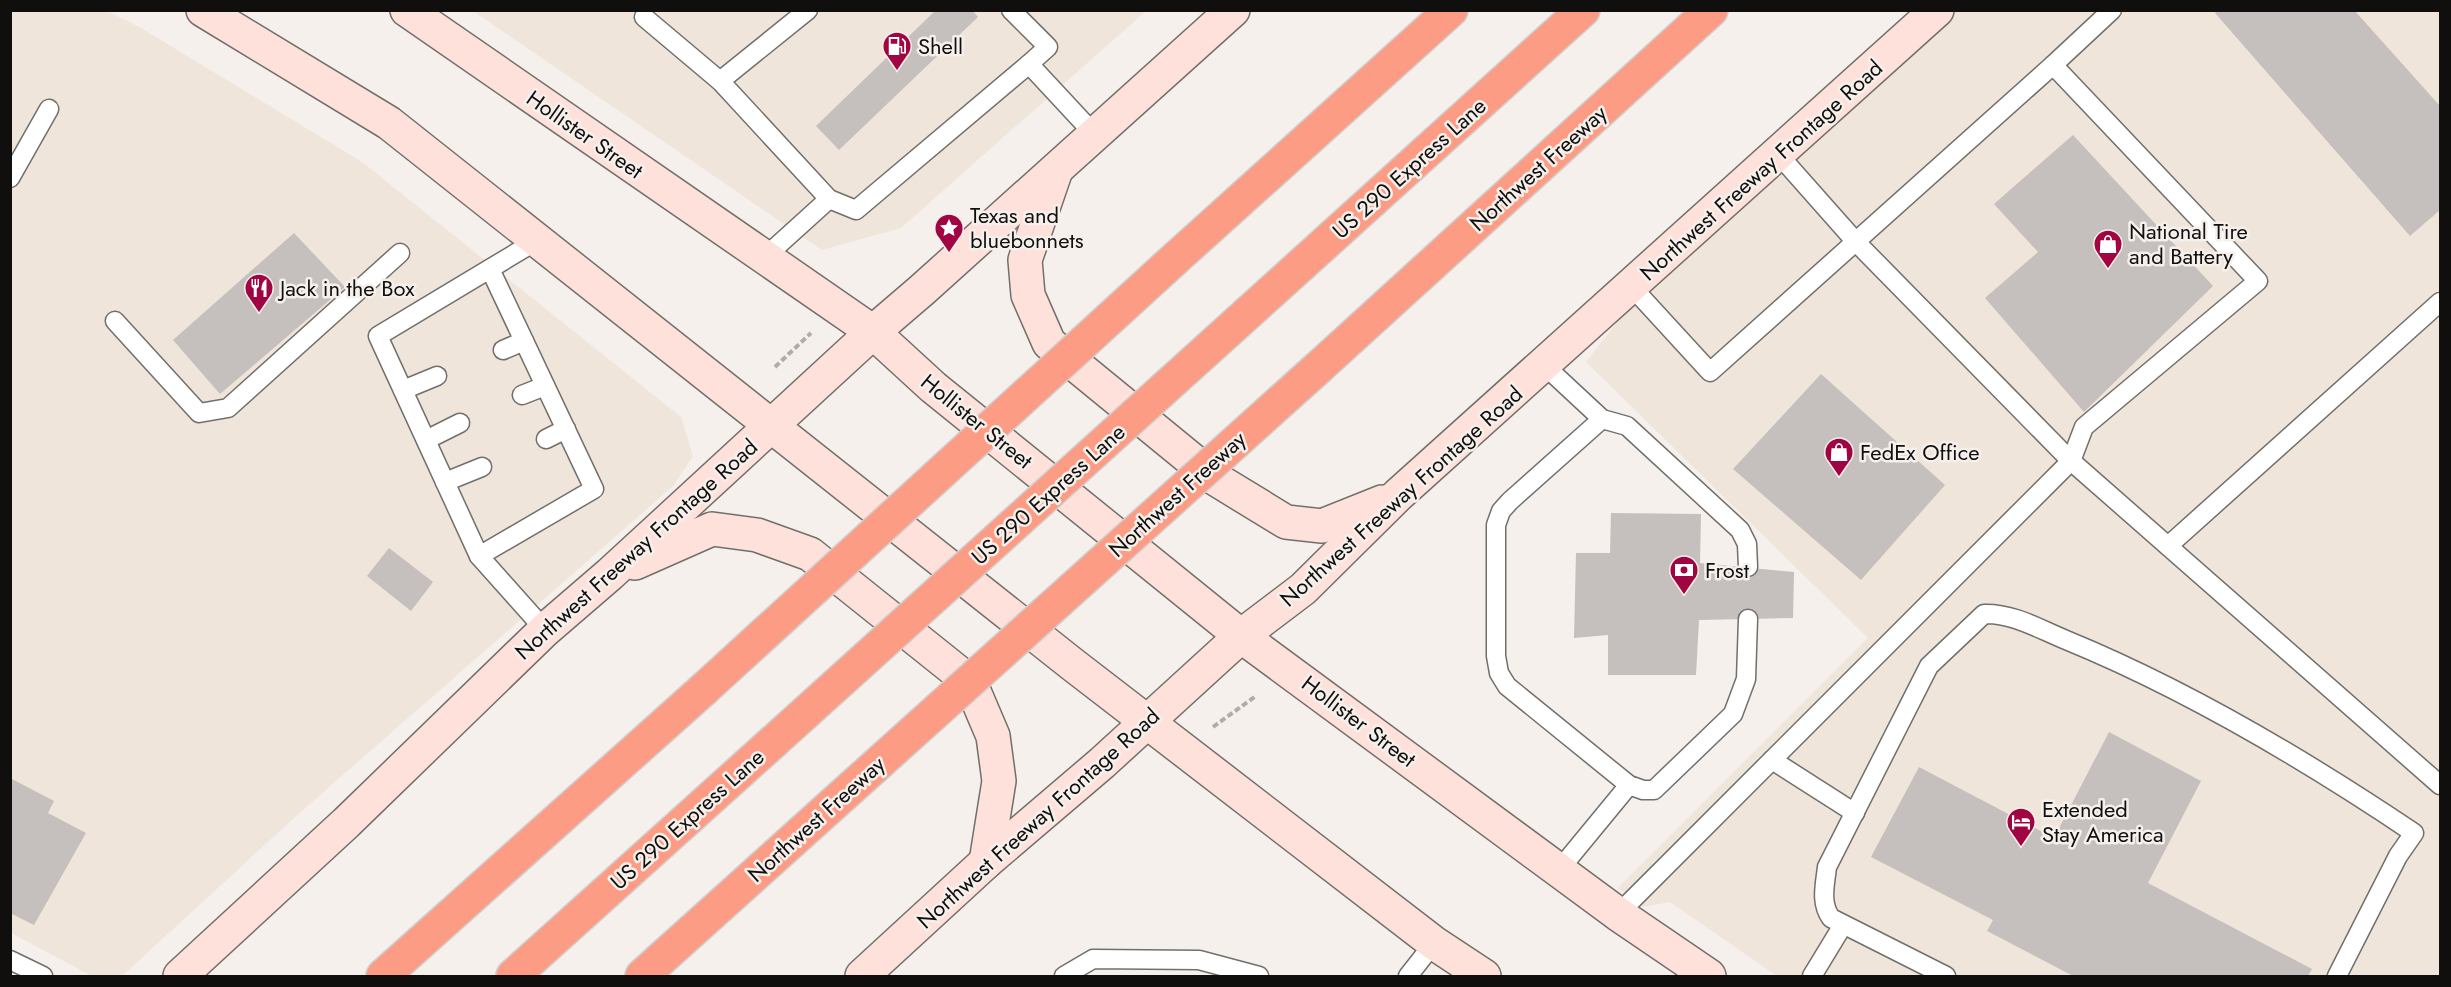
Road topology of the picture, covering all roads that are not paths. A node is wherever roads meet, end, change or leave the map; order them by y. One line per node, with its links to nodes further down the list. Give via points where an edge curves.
1 (203, 10): 21 (main road, via 389,123)
2 (406, 10): 24 (main road, Hollister Street, via 627,165)
3 (808, 10): 14 (lane)
4 (1011, 10): 12 (lane, via 1048,47)
5 (1233, 10): 16 (main road, Northwest Freeway Frontage Road)
6 (1451, 10): 67 (highway, bridge)
7 (1583, 10): 68 (highway, US 290 Express Lane, bridge)
8 (1711, 10): 69 (highway, Northwest Freeway, bridge)
9 (1937, 10): 17 (main road, Northwest Freeway Frontage Road)
10 (2112, 10): 13 (lane)
11 (644, 17): 14 (lane)
12 (1029, 64): 16 (lane); 20 (lane, via 856,210)
13 (2053, 64): 22 (lane); 43 (lane, via 2258,281 2084,427)
14 (720, 81): 20 (lane)
15 (49, 109): 19 (lane)
16 (1095, 135): 18 (main road, Northwest Freeway Frontage Road)
17 (1778, 154): 22 (lane); 26 (main road, Northwest Freeway Frontage Road)
18 (1056, 171): 29 (main road, Northwest Freeway Frontage Road); 46 (main road, via 1025,261 1028,295 1049,343 1214,478 1286,522 1322,526)
19 (10, 178)
20 (830, 199): 24 (lane)
21 (536, 241): 25 (lane); 39 (main road)
22 (1856, 242): 26 (lane, via 1710,372); 43 (lane)
23 (400, 253): 28 (lane, via 228,408 199,413)
24 (766, 256): 29 (main road, Hollister Street)
25 (490, 269): 30 (lane); 35 (lane, via 378,336)
26 (1632, 287): 32 (main road, Northwest Freeway Frontage Road)
27 (2440, 302): 47 (lane)
28 (115, 321)
29 (873, 332): 39 (main road, Northwest Freeway Frontage Road); 53 (main road, Hollister Street, via 933,387)
30 (524, 341): 31 (lane); 34 (lane)
31 (503, 350)
32 (1545, 366): 37 (lane); 46 (main road, Northwest Freeway Frontage Road)
33 (437, 376): 35 (lane)
34 (545, 386): 36 (lane); 40 (lane)
35 (403, 390): 42 (lane)
36 (522, 395)
37 (1602, 419): 49 (lane, via 1627,426 1740,530 1747,544); 56 (lane, via 1501,511 1496,525 1497,656 1499,673 1507,686)
38 (460, 423): 42 (lane)
39 (770, 427): 50 (main road, Northwest Freeway Frontage Road); 54 (main road)
40 (566, 429): 41 (lane); 48 (lane, via 594,489)
41 (546, 439)
42 (426, 440): 45 (lane)
43 (2071, 461): 47 (lane); 55 (lane)
44 (482, 466): 45 (lane)
45 (445, 482): 48 (lane)
46 (1398, 495): 53 (main road, Northwest Freeway Frontage Road, via 1303,589)
47 (2168, 546): 57 (lane)
48 (480, 556): 52 (lane)
49 (1748, 567)
50 (610, 574): 52 (main road, Northwest Freeway Frontage Road); 59 (main road, via 712,529 757,535 810,554 970,682 993,736 999,781)
51 (1748, 619): 56 (lane, via 1746,680 1733,714 1654,790)
52 (545, 630): 66 (main road, Northwest Freeway Frontage Road, via 346,823)
53 (1241, 636): 54 (main road, Northwest Freeway Frontage Road); 60 (main road, Hollister Street)
54 (1147, 721): 59 (main road, Northwest Freeway Frontage Road); 63 (main road)
55 (1773, 760): 58 (lane); 61 (lane)
56 (1629, 785): 60 (lane)
57 (2440, 785)
58 (1855, 813): 62 (lane, via 1827,867 1825,910); 78 (lane, via 1929,666 1984,614 2002,614 2097,653 2227,718 2333,779 2414,832)
59 (986, 862): 70 (main road, Northwest Freeway Frontage Road)
60 (1559, 870): 61 (main road, Hollister Street)
61 (1618, 914): 75 (main road, Hollister Street)
62 (1843, 924): 76 (lane); 77 (lane)
63 (1434, 943): 73 (lane); 74 (main road)
64 (10, 960): 65 (lane)
65 (43, 976)
66 (180, 976)
67 (383, 976)
68 (513, 976)
69 (642, 976)
70 (862, 976)
71 (1064, 976): 72 (lane, via 1093,959 1199,960)
72 (1259, 976)
73 (1408, 976)
74 (1484, 976)
75 (1709, 976)
76 (1812, 976)
77 (1946, 976)
78 (2337, 976)

